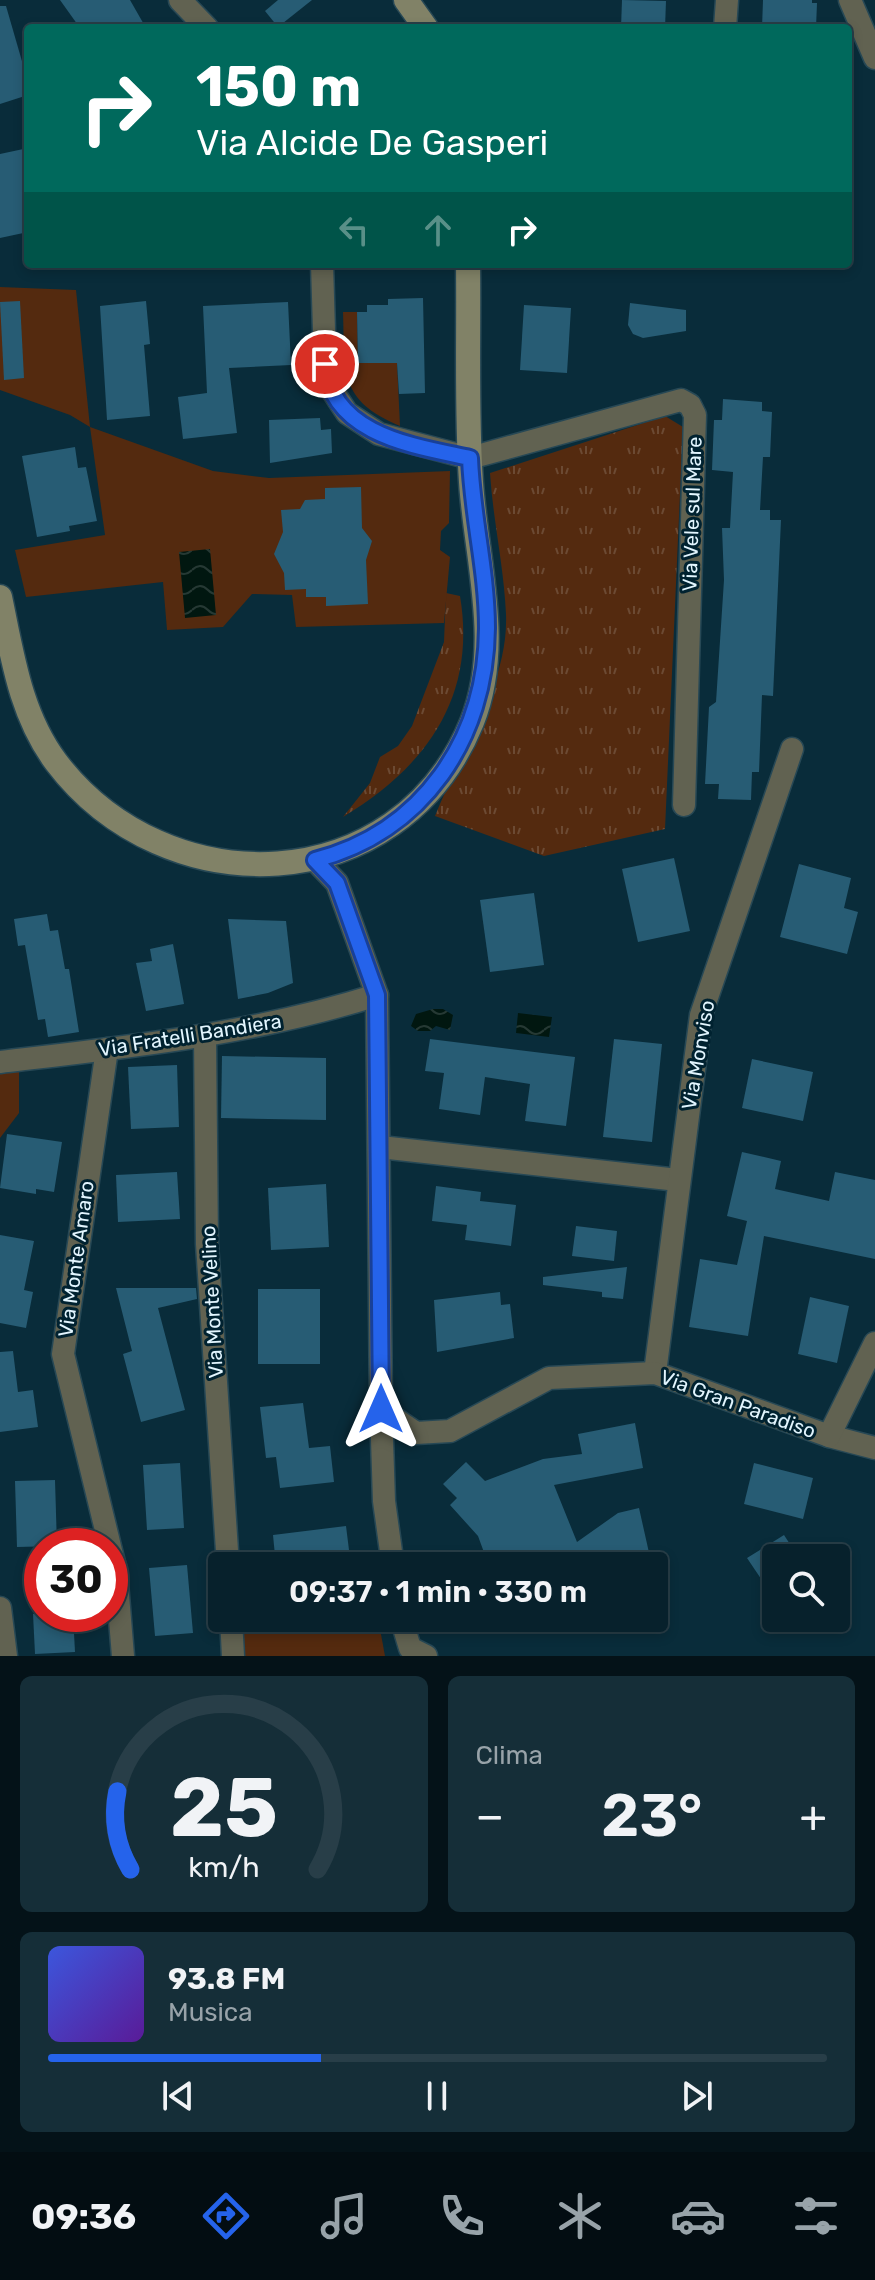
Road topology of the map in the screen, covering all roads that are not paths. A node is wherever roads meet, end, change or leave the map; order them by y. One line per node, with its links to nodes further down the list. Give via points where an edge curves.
1 (180, 0): 5 (street)
2 (406, 0): 6 (street)
3 (727, 0): 7 (street)
4 (850, 0): 8 (street)
5 (203, 24)
6 (423, 24)
7 (725, 24)
8 (875, 58)
9 (322, 268): 11 (street, via 325,372 335,398 347,413 379,434)
10 (468, 268): 11 (street)
11 (470, 458): 14 (street, Via Vele sul Mare, via 681,400 690,405 695,415); 15 (street, via 487,627 473,720 437,781 408,813 369,840)
12 (0, 597): 15 (street, via 25,706 55,760 94,803 144,834 199,855 257,865)
13 (792, 749): 21 (street, Via Monviso, via 701,1015)
14 (684, 805)
15 (315, 860): 16 (street, via 337,883)
16 (377, 995): 17 (street, Via Fratelli Bandiera); 20 (street)
17 (205, 1037): 18 (street, Via Fratelli Bandiera); 27 (street, Via Monte Velino, via 207,1244)
18 (107, 1049): 19 (street, Via Fratelli Bandiera); 33 (street, Via Monte Amaro, via 63,1354 116,1571)
19 (0, 1062)
20 (380, 1147): 21 (street); 24 (street)
21 (678, 1180): 23 (street, Via Monviso)
22 (875, 1343): 25 (street)
23 (655, 1373): 24 (street, Via Gran Paradiso, via 549,1378 450,1431 416,1433); 25 (street, Via Gran Paradiso)
24 (381, 1409): 28 (street)
25 (829, 1436): 26 (street, Via Gran Paradiso)
26 (875, 1448)
27 (227, 1552)
28 (391, 1552)
29 (0, 1608): 32 (street)
30 (232, 1632): 34 (street)
31 (405, 1632): 35 (street, via 410,1648)
32 (6, 1656)
33 (123, 1656)
34 (233, 1656)
35 (426, 1656)

